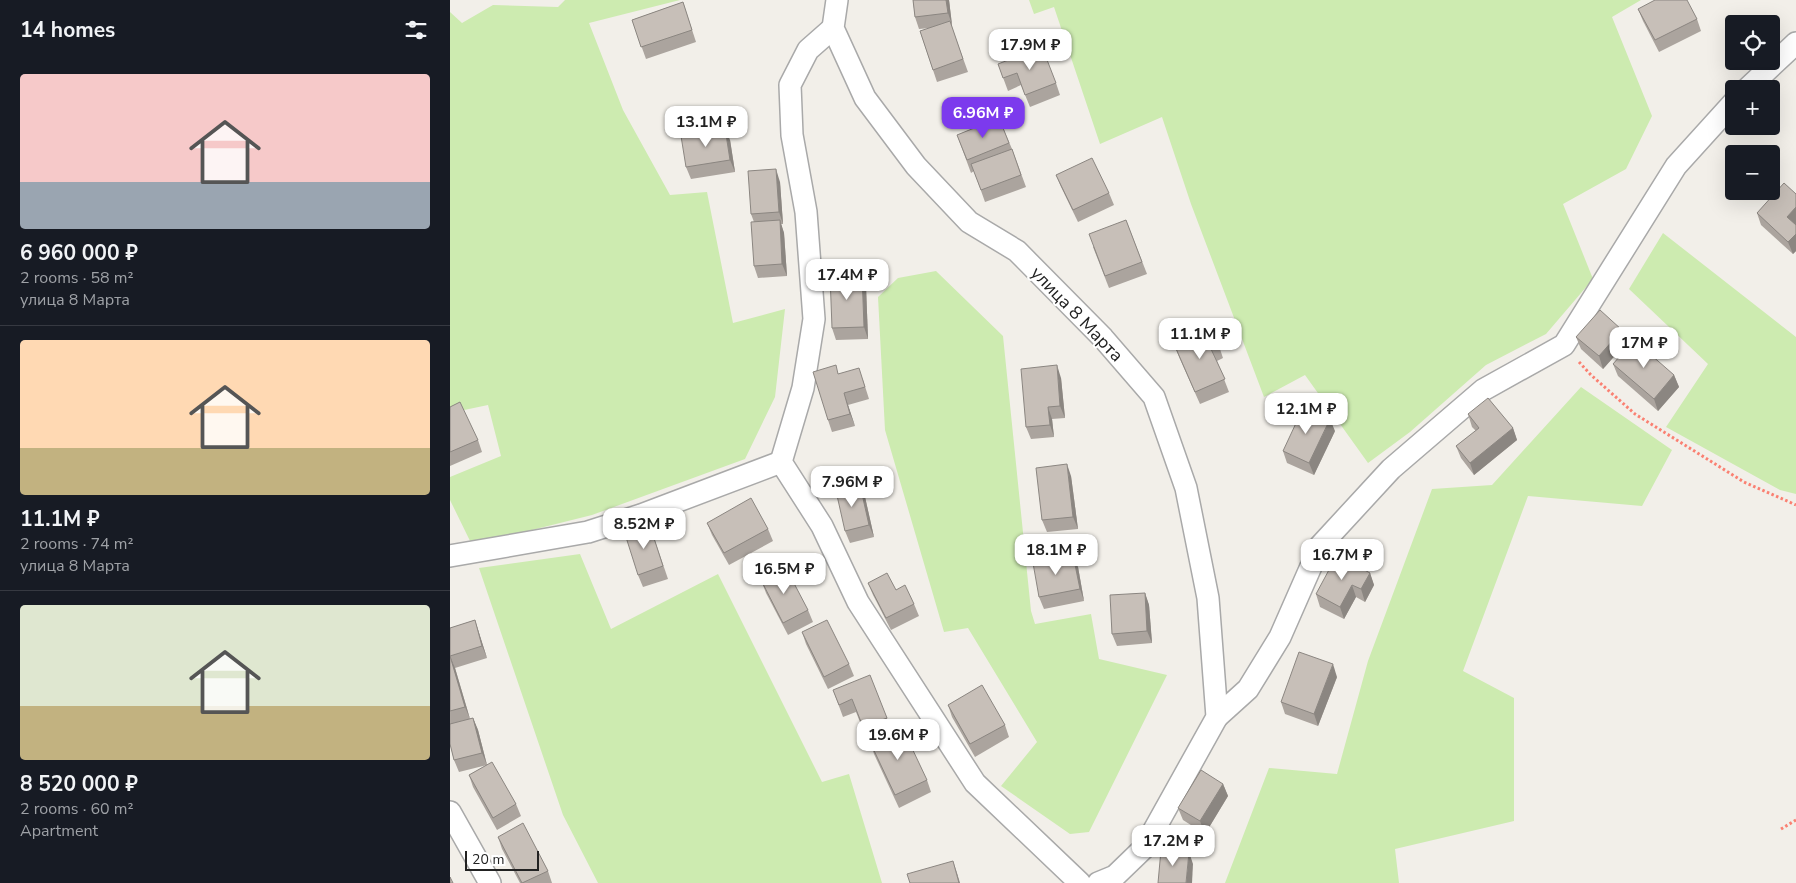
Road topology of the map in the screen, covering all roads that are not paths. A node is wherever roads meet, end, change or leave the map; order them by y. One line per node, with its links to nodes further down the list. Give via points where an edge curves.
1 (837, 0): 2 (street)
2 (833, 28): 6 (street, via 808,50 790,85 792,135 806,212 814,319 803,388); 8 (street, улица 8 Марта, via 865,98 916,166 969,222 1017,251 1103,338 1154,397 1186,488 1208,598)
3 (1796, 43): 4 (street)
4 (1757, 80)
5 (1725, 112): 8 (street, via 1676,166 1564,346 1483,390 1391,469 1320,546 1280,637 1248,689)
6 (781, 462): 7 (street, via 588,532); 11 (street, via 822,526 858,602 975,783)
7 (450, 556)
8 (1217, 717): 12 (street, via 1144,848 1115,876)
9 (450, 812): 10 (street)
10 (490, 883)
11 (1080, 883)
12 (1098, 883)

